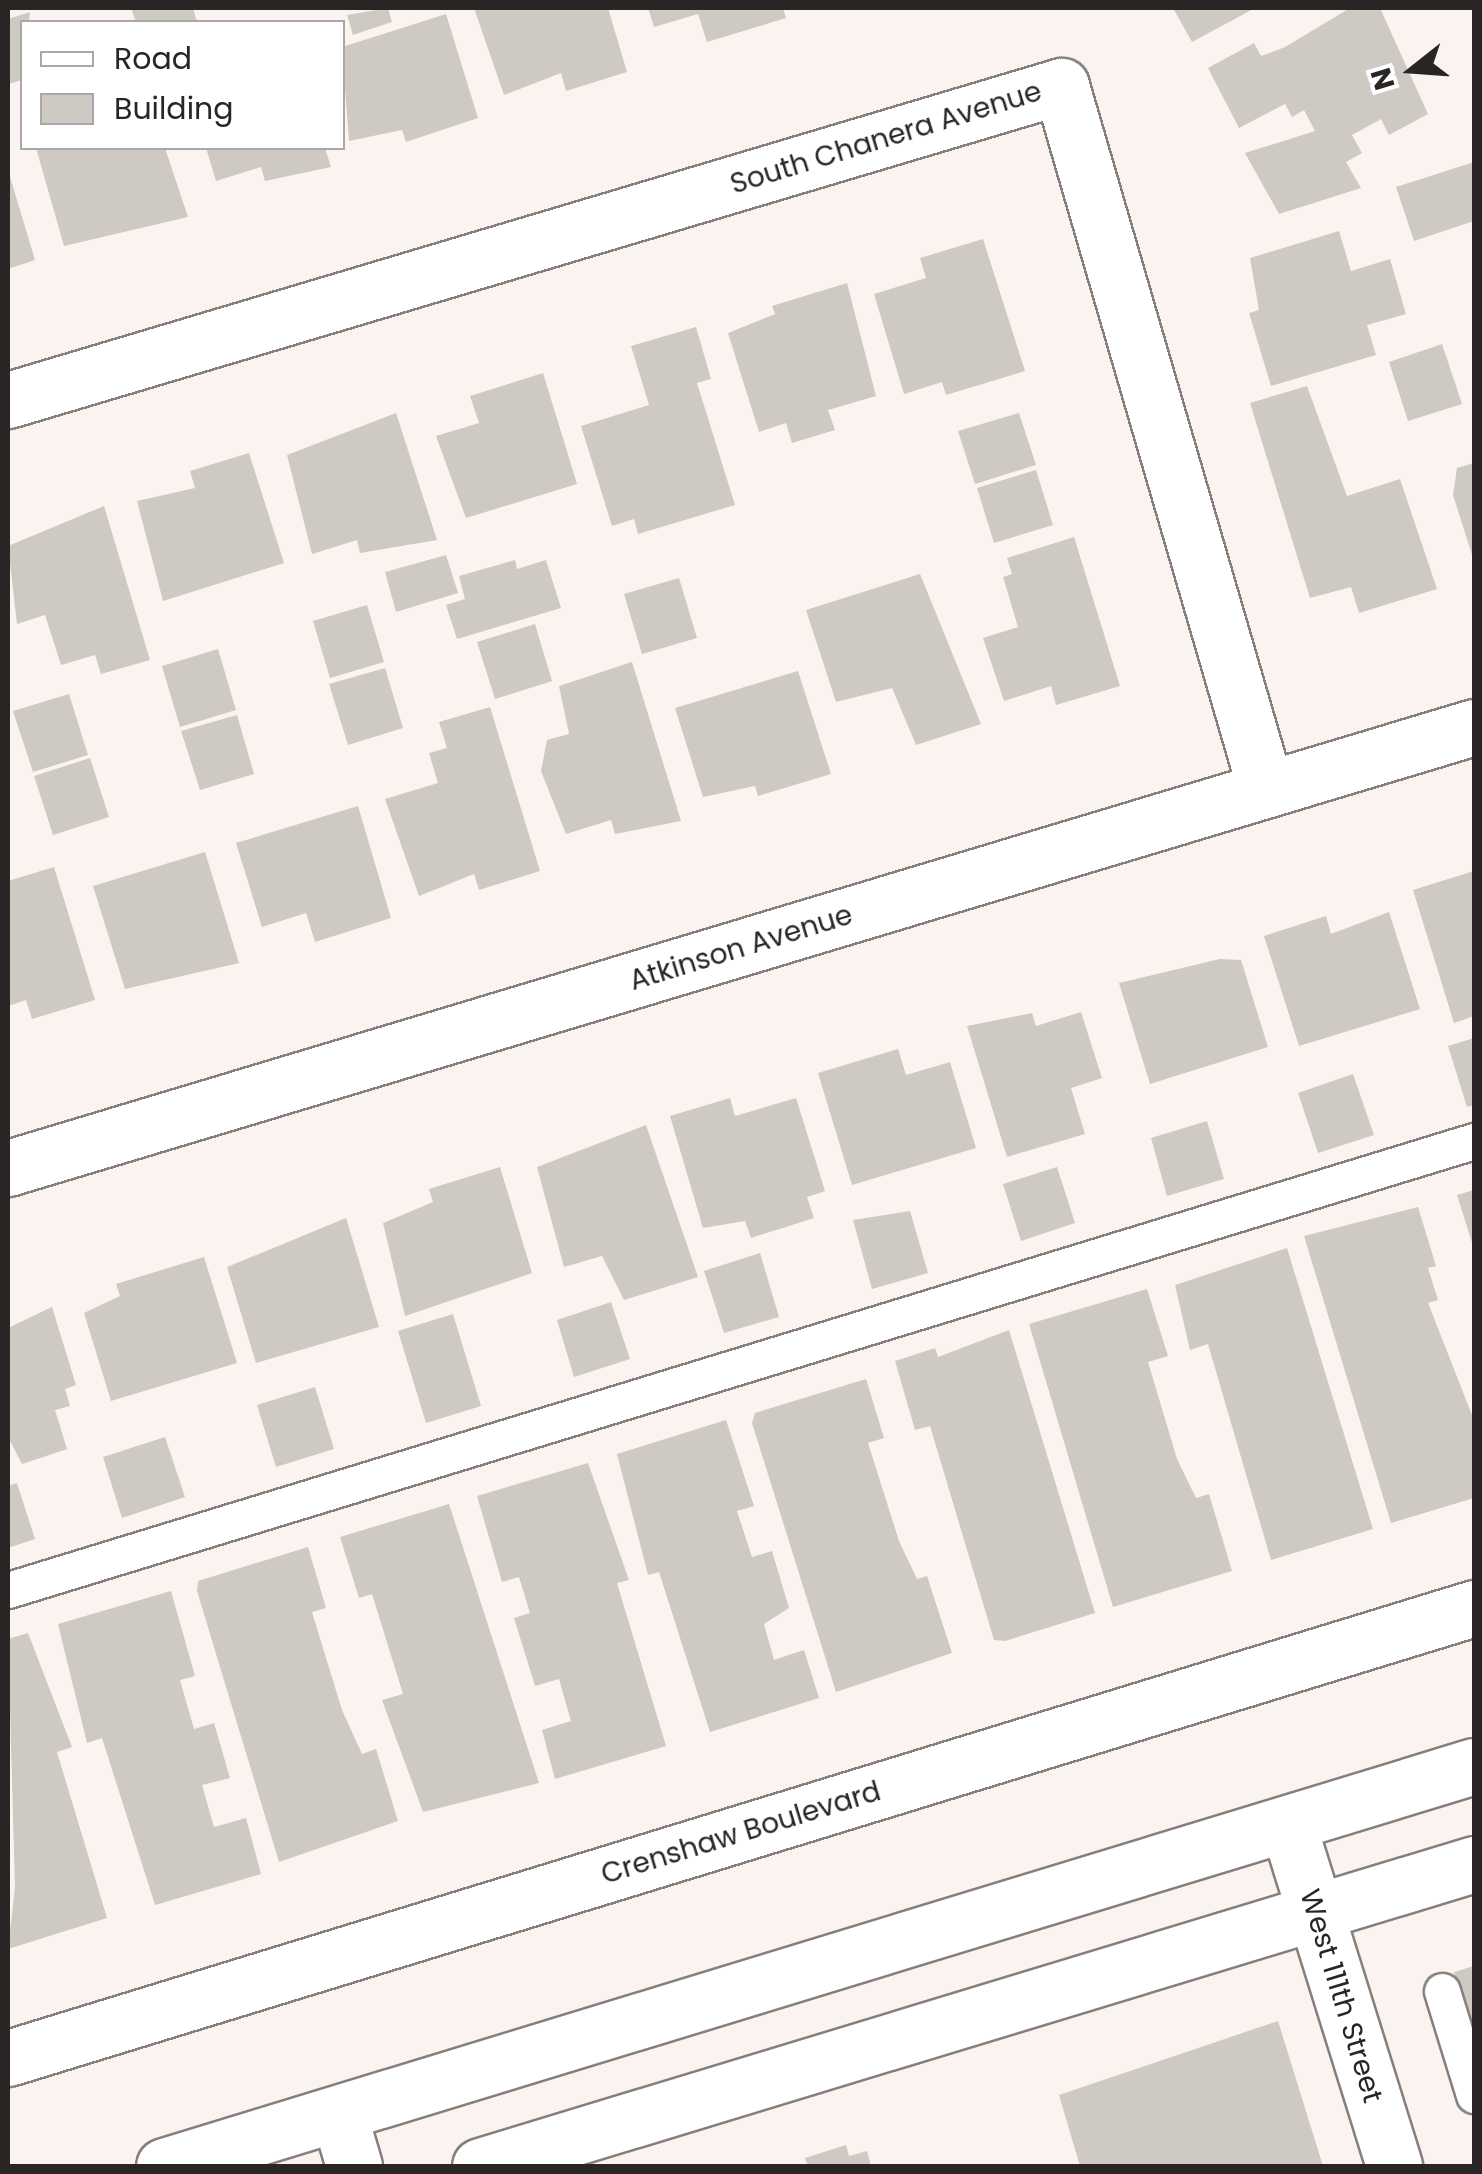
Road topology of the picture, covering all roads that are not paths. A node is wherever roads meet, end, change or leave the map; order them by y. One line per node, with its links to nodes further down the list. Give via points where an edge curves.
1 (8, 400): 3 (street, South Chanera Avenue, via 1061,86)
2 (1474, 726): 3 (street, Atkinson Avenue)
3 (1266, 790): 5 (street, Atkinson Avenue)
4 (1474, 1141): 6 (lane)
5 (8, 1168)
6 (8, 1590)
7 (1474, 1608): 13 (street, Crenshaw Boulevard)
8 (1474, 1766): 9 (street)
9 (1288, 1825): 11 (street, West 111th Street); 15 (street)
10 (1474, 1864): 11 (street)
11 (1317, 1916): 18 (street); 19 (street, West 111th Street)
12 (1442, 1990): 14 (lane)
13 (8, 2058)
14 (1474, 2096)
15 (338, 2115): 16 (street); 17 (street)
16 (164, 2166)
17 (354, 2166)
18 (480, 2166)
19 (1394, 2166)

